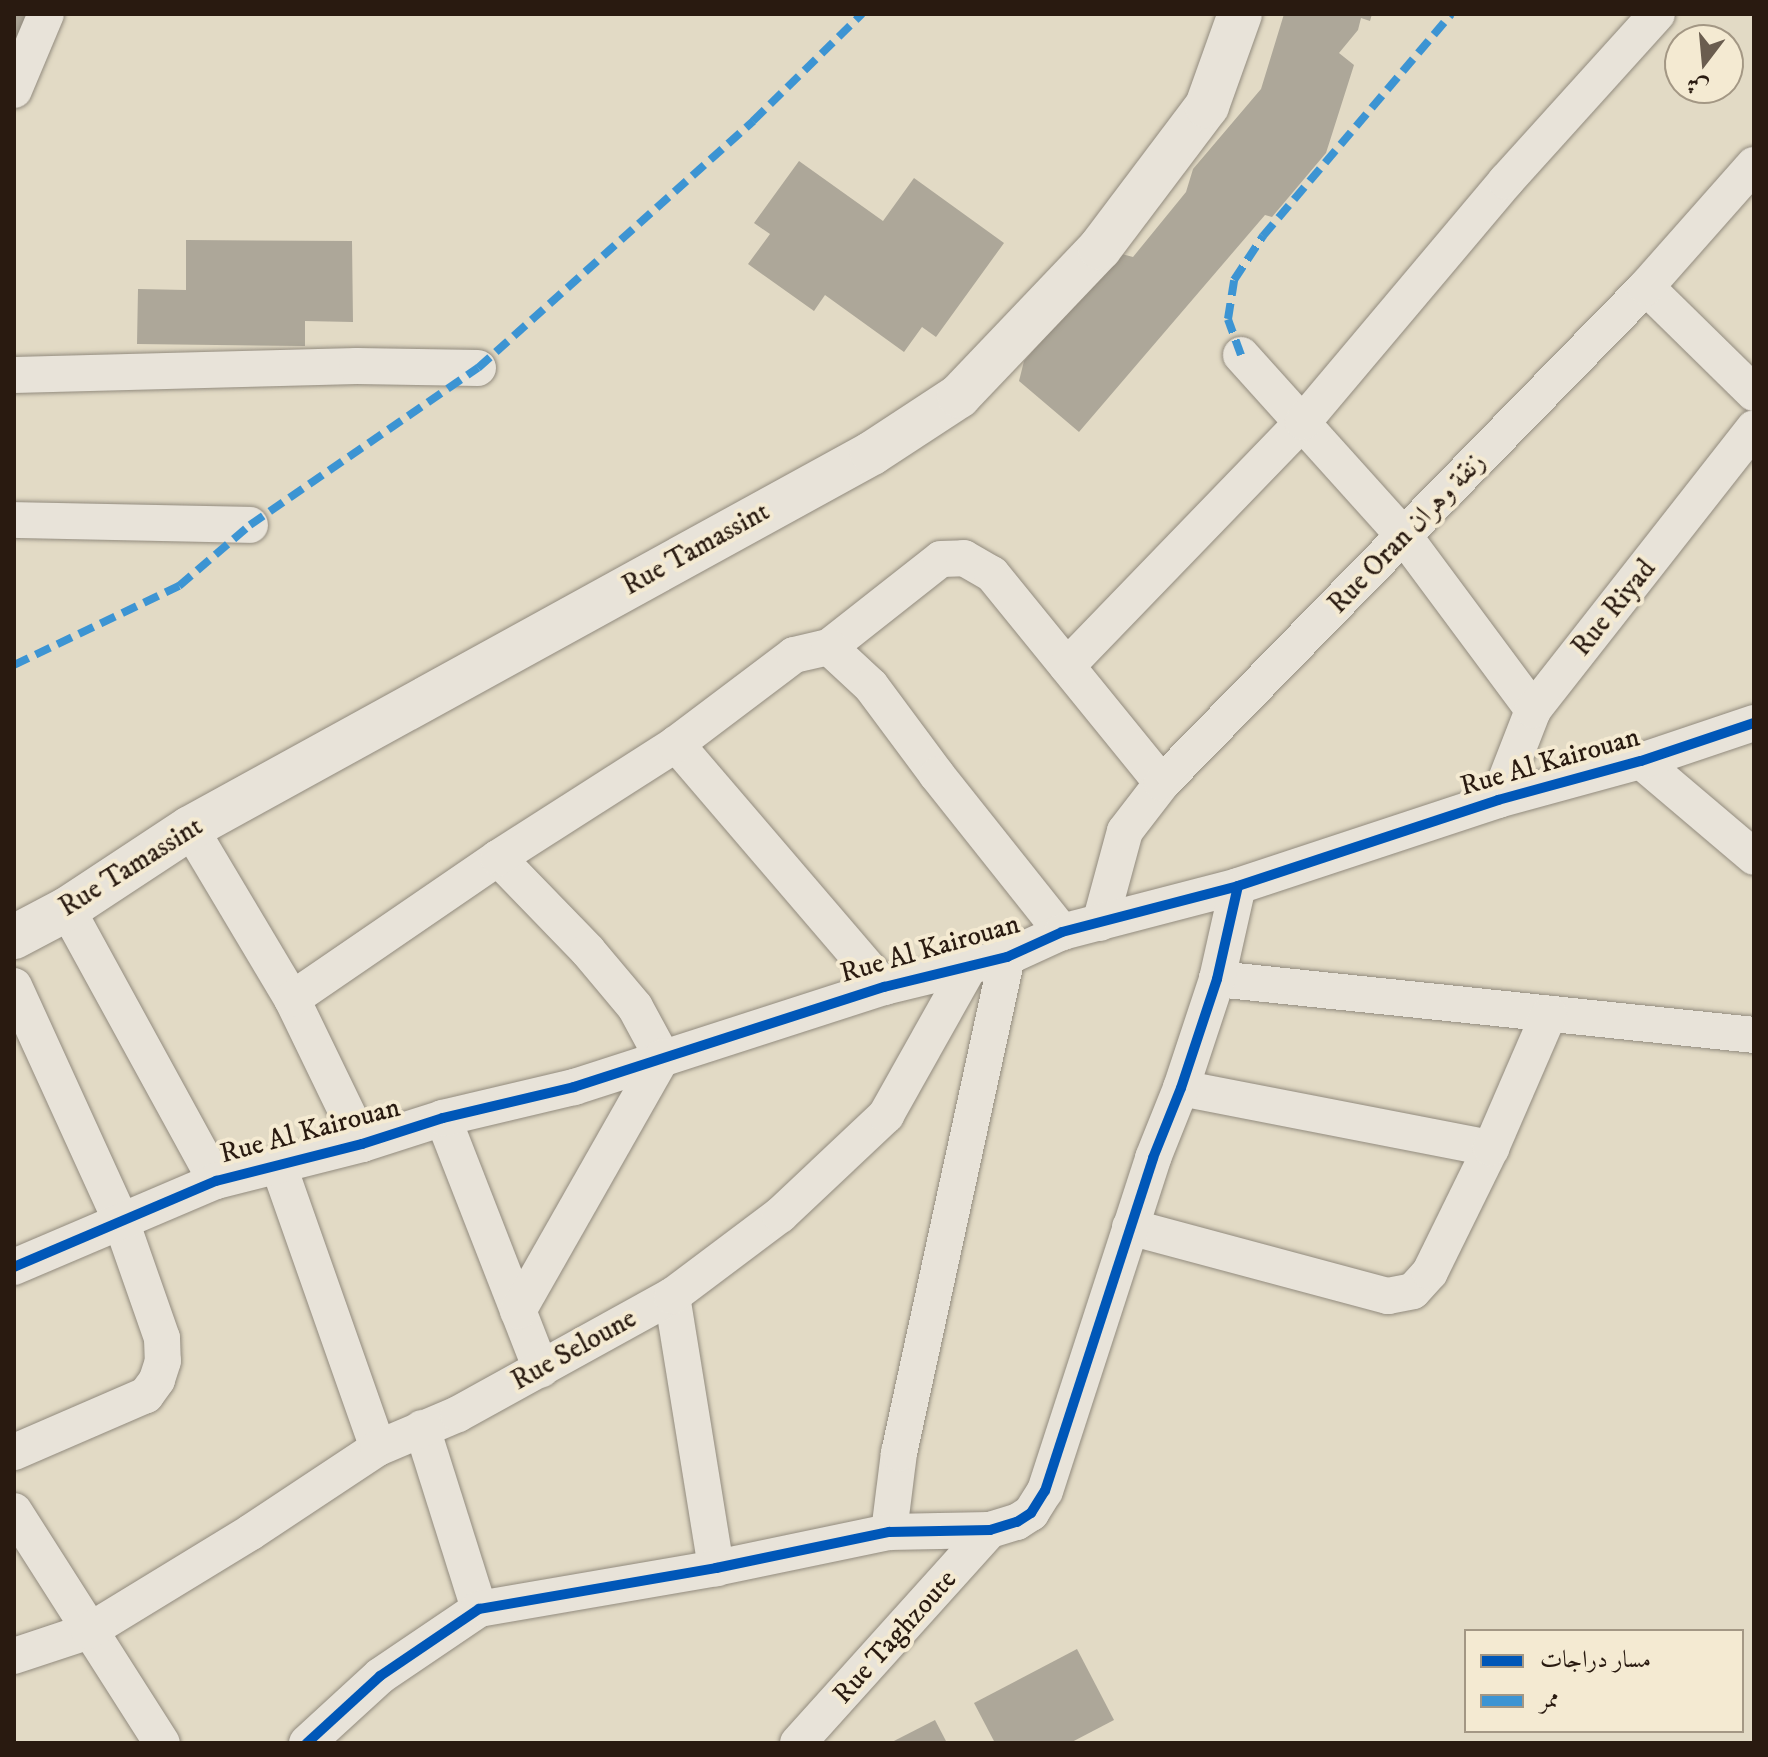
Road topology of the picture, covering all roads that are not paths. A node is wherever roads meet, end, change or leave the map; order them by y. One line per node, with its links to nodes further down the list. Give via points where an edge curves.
1 (46, 14): 4 (street)
2 (1240, 14): 24 (main road, Rue Tamassint, via 1207,106 1100,248 959,396 872,453)
3 (1657, 14): 11 (street, via 1506,181)
4 (14, 90)
5 (1754, 165): 6 (street, Rue Oran زنقة وهران)
6 (1646, 287): 10 (street); 15 (street, Rue Oran زنقة وهران)
7 (1241, 355): 11 (street)
8 (478, 368): 9 (street)
9 (14, 375)
10 (1754, 393)
11 (1303, 422): 15 (street); 17 (street)
12 (1754, 428): 18 (street, Rue Riyad)
13 (14, 520): 14 (street)
14 (250, 525)
15 (1404, 536): 18 (street); 22 (street, Rue Oran زنقة وهران)
16 (829, 647): 17 (street, via 941,559 964,558 992,574); 20 (street, via 794,655); 30 (street, via 871,686)
17 (1067, 666): 22 (street)
18 (1533, 710): 23 (street, Rue Riyad)
19 (1747, 717): 21 (street, Rue Al Kairouan)
20 (676, 744): 26 (street); 36 (street)
21 (1641, 761): 23 (street, Rue Al Kairouan); 25 (street)
22 (1162, 783): 29 (street, Rue Oran زنقة وهران, via 1125,831)
23 (1498, 800): 27 (street, Rue Al Kairouan)
24 (190, 828): 28 (main road, Rue Tamassint); 37 (street)
25 (1754, 857)
26 (498, 858): 37 (street); 40 (street, via 635,1007)
27 (1238, 886): 29 (street, Rue Al Kairouan); 34 (street)
28 (67, 909): 31 (main road, Rue Tamassint); 46 (street)
29 (1100, 923): 30 (street, Rue Al Kairouan)
30 (1062, 932): 32 (street, Rue Al Kairouan)
31 (14, 937)
32 (1007, 957): 33 (street, Rue Al Kairouan); 60 (street, via 899,1453)
33 (969, 967): 36 (street, Rue Al Kairouan); 52 (street, Rue Seloune, via 886,1115 780,1215)
34 (1217, 979): 38 (street); 41 (street)
35 (14, 986): 47 (street)
36 (884, 987): 40 (street, Rue Al Kairouan)
37 (292, 999): 43 (street)
38 (1549, 1014): 39 (street); 44 (street)
39 (1754, 1035)
40 (662, 1057): 42 (street, Rue Al Kairouan, via 574,1087); 53 (street)
41 (1181, 1088): 44 (street); 48 (street)
42 (443, 1118): 43 (street, Rue Al Kairouan); 53 (street)
43 (362, 1144): 45 (street, Rue Al Kairouan)
44 (1491, 1148): 48 (street, via 1430,1272 1413,1291 1388,1296)
45 (278, 1164): 46 (street, Rue Al Kairouan); 56 (street)
46 (216, 1181): 47 (street, Rue Al Kairouan)
47 (121, 1221): 49 (street, Rue Al Kairouan); 57 (street, via 162,1338 157,1380 146,1395)
48 (1130, 1227): 59 (street, via 1045,1491 1031,1513)
49 (85, 1236): 50 (street); 51 (street, Rue Al Kairouan)
50 (14, 1240)
51 (14, 1267)
52 (672, 1296): 54 (street, Rue Seloune); 61 (street)
53 (518, 1311): 54 (street)
54 (541, 1370): 55 (street, Rue Seloune)
55 (422, 1428): 56 (street, Rue Seloune); 62 (street)
56 (378, 1448): 63 (street, Rue Seloune)
57 (14, 1452)
58 (14, 1511): 63 (street)
59 (990, 1530): 60 (street); 67 (street, Rue Taghzoute)
60 (889, 1532): 61 (street)
61 (716, 1568): 62 (street)
62 (479, 1609): 66 (street, via 380,1676)
63 (89, 1631): 64 (street, Rue Seloune); 65 (street)
64 (14, 1656)
65 (162, 1743)
66 (307, 1743)
67 (798, 1743)

